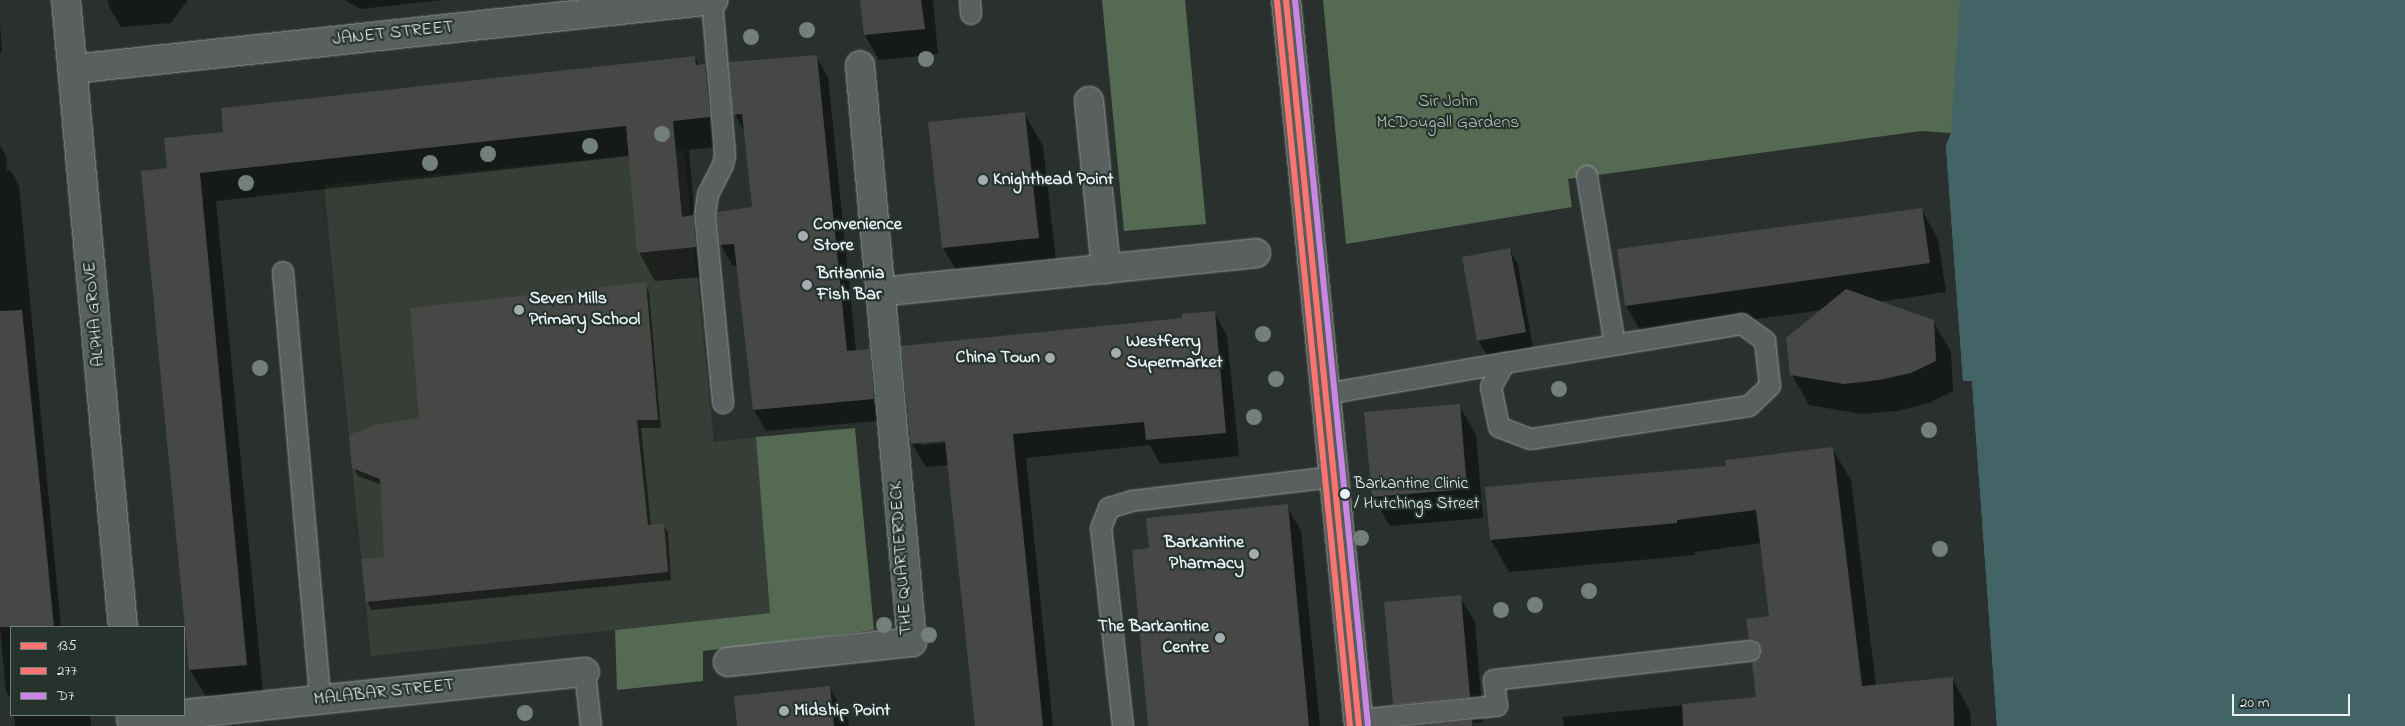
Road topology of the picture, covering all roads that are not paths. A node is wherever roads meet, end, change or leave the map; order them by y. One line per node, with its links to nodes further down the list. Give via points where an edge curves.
1 (66, 0): 5 (street, ALPHA GROVE)
2 (712, 0): 5 (street, JANET STREET); 17 (lane, via 725,156 708,194 705,215)
3 (1286, 0): 16 (main road)
4 (860, 65): 11 (street, THE QUARTERDECK)
5 (72, 69): 19 (street, ALPHA GROVE)
6 (1089, 100): 9 (street)
7 (1587, 176): 12 (lane)
8 (1256, 253): 9 (street)
9 (1106, 269): 11 (street)
10 (283, 272): 23 (lane)
11 (880, 292): 21 (street, THE QUARTERDECK, via 912,642)
12 (1615, 345): 13 (lane); 15 (lane, via 1742,324 1765,341 1770,386 1749,406 1530,439 1499,426)
13 (1505, 363): 14 (lane); 15 (lane)
14 (1468, 369): 15 (lane); 16 (lane)
15 (1490, 387)
16 (1326, 394): 18 (main road)
17 (723, 402)
18 (1334, 477): 27 (main road); 29 (lane, via 1132,501 1109,508 1101,528)
19 (123, 626)
20 (1750, 651): 27 (lane, via 1494,680 1498,706)
21 (728, 662)
22 (585, 672): 23 (street, MALABAR STREET); 28 (lane)
23 (320, 699): 24 (street, MALABAR STREET)
24 (185, 714)
25 (164, 716): 26 (street)
26 (132, 720)
27 (1358, 723)
28 (591, 726)
29 (1123, 726)

